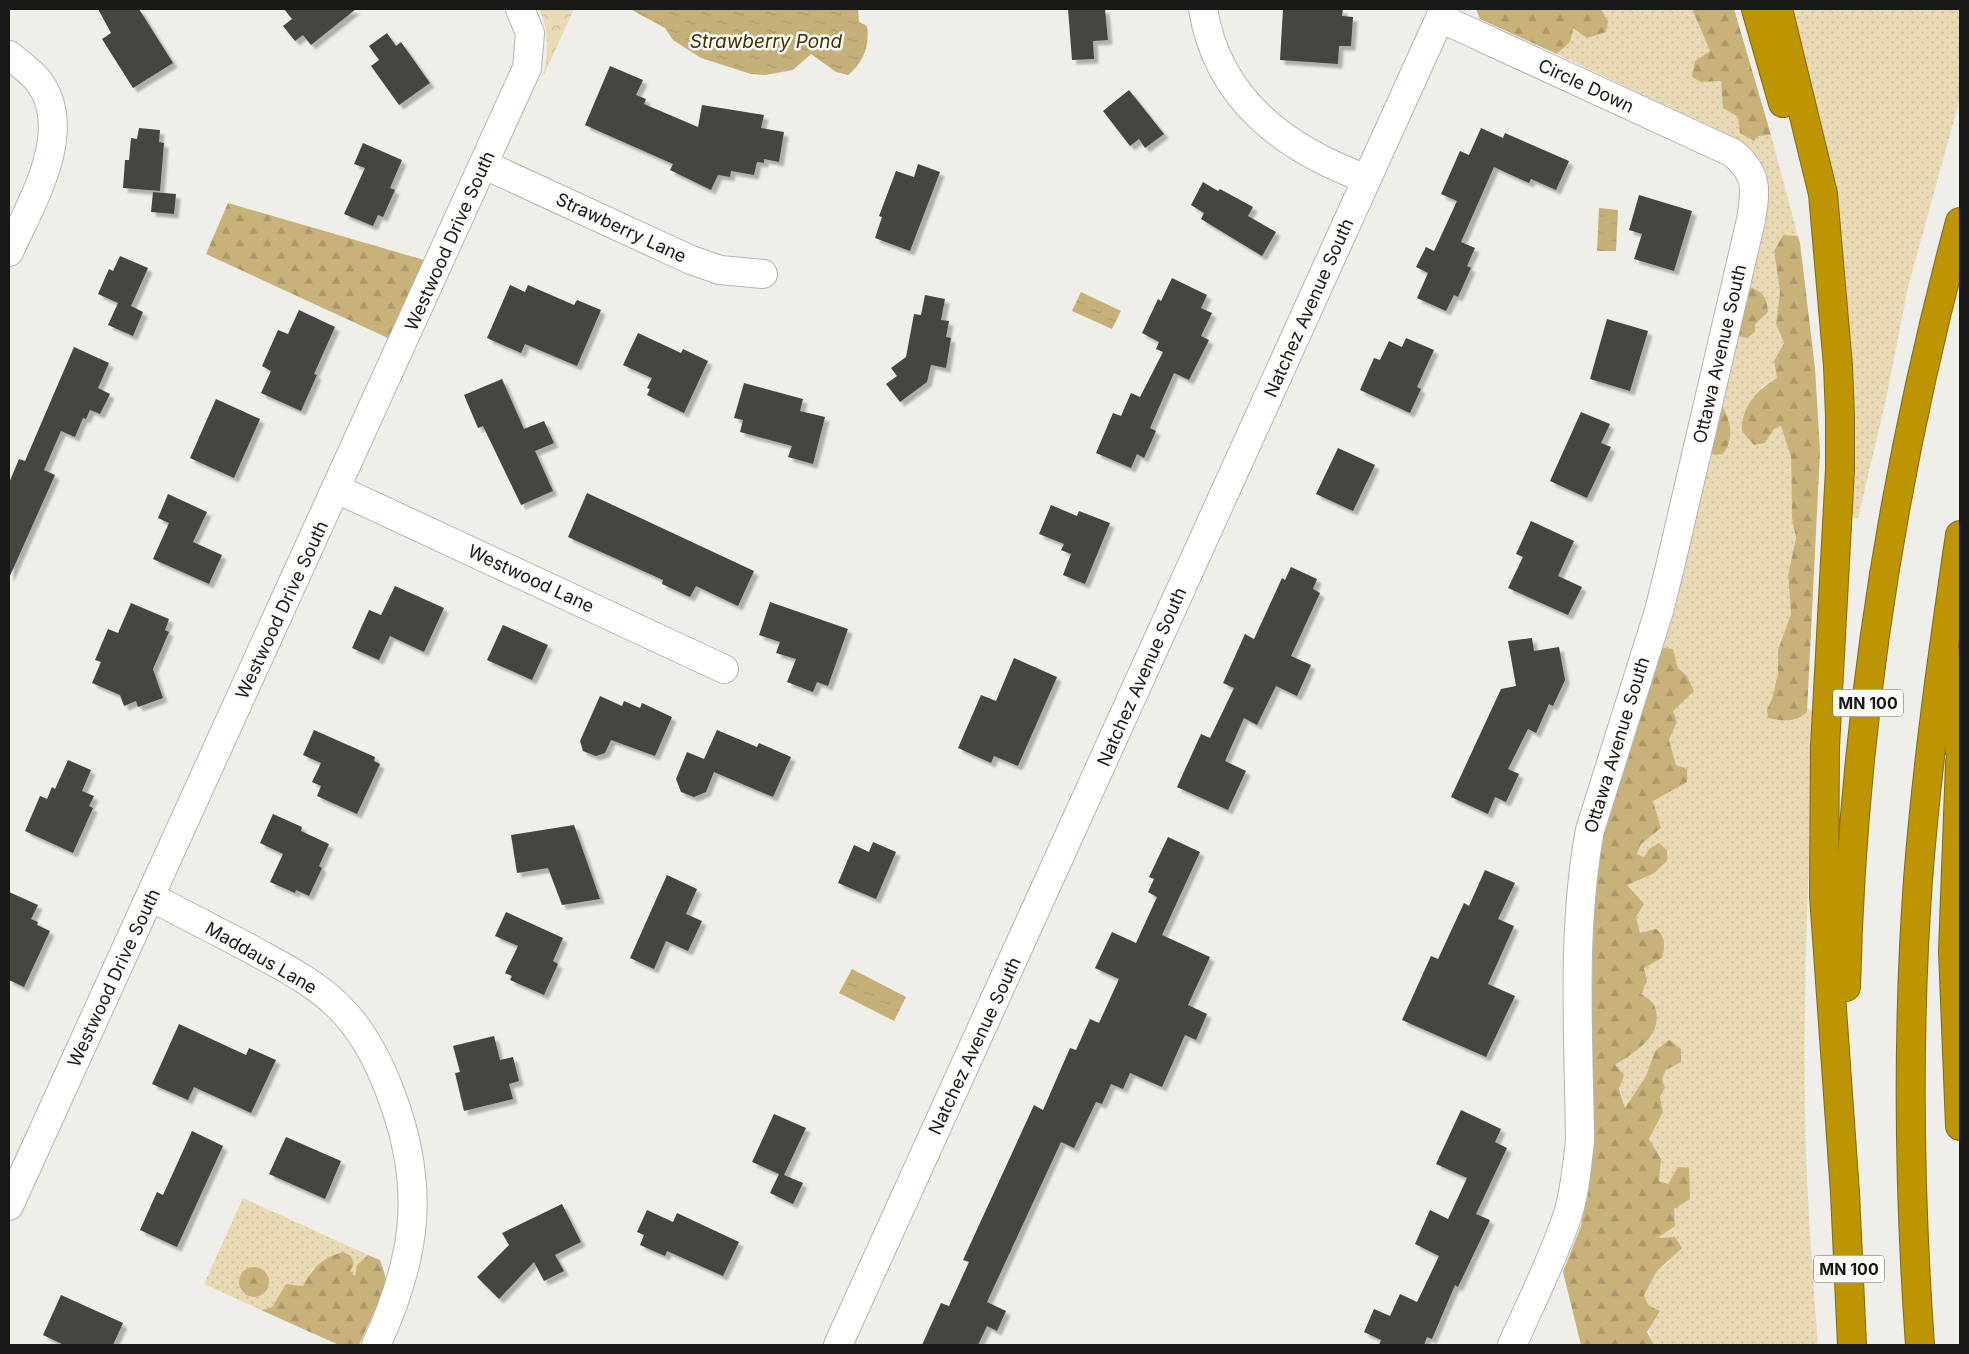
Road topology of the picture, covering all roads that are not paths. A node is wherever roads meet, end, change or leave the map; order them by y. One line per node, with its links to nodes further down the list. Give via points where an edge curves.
1 (520, 9): 8 (street, Westwood Drive South, via 530,33 527,68)
2 (1203, 9): 9 (street, via 1213,48 1251,109 1300,149)
3 (1756, 9): 13 (highway, via 1806,182)
4 (1778, 9): 13 (highway, via 1823,194)
5 (1442, 14): 7 (street, Circle Down); 9 (street, Natchez Avenue South)
6 (9, 55): 11 (street, via 40,83 51,105 53,129 44,173)
7 (1733, 153): 26 (street, Ottawa Avenue South, via 1745,163 1755,182 1751,220 1659,611 1595,811 1583,866 1578,939 1580,1141 1577,1172 1567,1216 1552,1257)
8 (485, 165): 12 (street, Strawberry Lane, via 691,260 720,270); 14 (street, Westwood Drive South)
9 (1367, 179): 25 (street, Natchez Avenue South)
10 (1960, 222): 22 (highway, MN 100, via 1910,434 1881,601 1866,721 1846,964 1843,1078)
11 (9, 252)
12 (763, 274)
13 (1833, 292): 22 (highway, via 1840,425 1825,747 1824,896)
14 (337, 489): 17 (street, Westwood Lane); 20 (street, Westwood Drive South)
15 (1960, 536): 16 (highway)
16 (1948, 613): 18 (highway); 28 (highway, via 1924,812 1914,954 1912,1172)
17 (724, 669)
18 (1960, 751)
19 (1960, 762): 21 (highway, via 1954,951)
20 (151, 897): 23 (street, Westwood Drive South); 24 (street, Maddaus Lane, via 315,986 338,1005 374,1054 402,1126 413,1183 411,1240 401,1285)
21 (1960, 1126)
22 (1845, 1193): 27 (highway, MN 100)
23 (9, 1206)
24 (376, 1345)
25 (838, 1345)
26 (1512, 1345)
27 (1852, 1345)
28 (1920, 1345)

